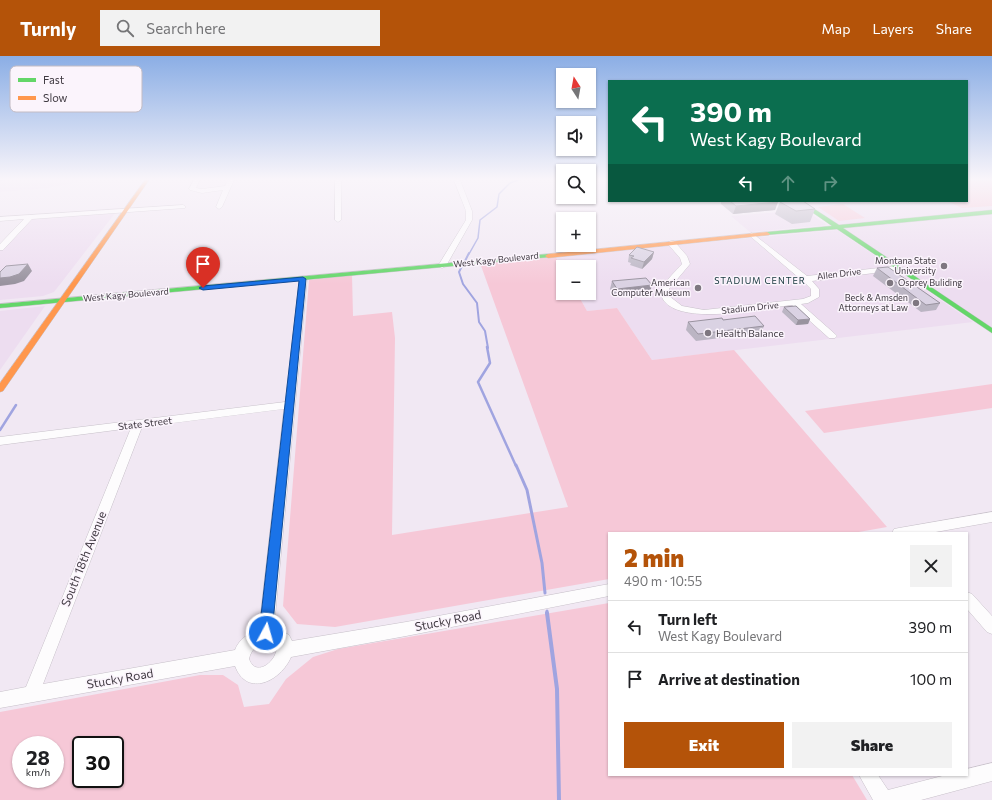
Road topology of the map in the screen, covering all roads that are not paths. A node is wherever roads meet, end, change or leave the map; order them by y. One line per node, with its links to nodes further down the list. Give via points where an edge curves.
1 (61, 215): 7 (street)
2 (123, 215): 18 (main road)
3 (338, 215): 9 (street)
4 (469, 215): 14 (street, via 469,220)
5 (820, 215): 10 (main road)
6 (962, 215): 10 (main road, West Kagy Boulevard)
7 (30, 217): 8 (street); 13 (street)
8 (0, 219)
9 (338, 220)
10 (837, 226): 11 (main road, West Kagy Boulevard); 15 (main road)
11 (752, 235): 12 (main road, West Kagy Boulevard); 17 (street, Stadium Drive)
12 (671, 243): 14 (main road, West Kagy Boulevard); 19 (street, Stadium Drive, via 686,261 685,267 665,289 667,300 676,307 707,312)
13 (0, 248)
14 (442, 266): 16 (main road, West Kagy Boulevard)
15 (897, 268): 17 (street, Allen Drive); 21 (main road)
16 (303, 279): 18 (main road, West Kagy Boulevard); 24 (street)
17 (805, 279): 19 (street, Stadium Drive, via 815,289 816,295 809,300)
18 (62, 300): 20 (main road, West Kagy Boulevard); 23 (main road)
19 (795, 302): 22 (street)
20 (0, 306)
21 (992, 332)
22 (832, 336)
23 (0, 389)
24 (289, 405): 25 (street, State Street); 32 (street)
25 (138, 424): 26 (street, State Street); 35 (street, South 18th Avenue)
26 (0, 441)
27 (992, 516): 28 (street)
28 (910, 532)
29 (608, 590): 33 (street, Stucky Road)
30 (968, 600): 31 (street)
31 (992, 627)
32 (266, 633): 33 (street, via 280,636 284,640); 34 (street, via 248,643)
33 (286, 650): 34 (street, via 279,665 256,676 243,670)
34 (240, 657): 35 (street, Stucky Road)
35 (31, 695): 36 (street, Stucky Road)
36 (0, 700)
37 (992, 772): 40 (street)
38 (869, 776): 39 (street)
39 (883, 800)
40 (886, 800)

